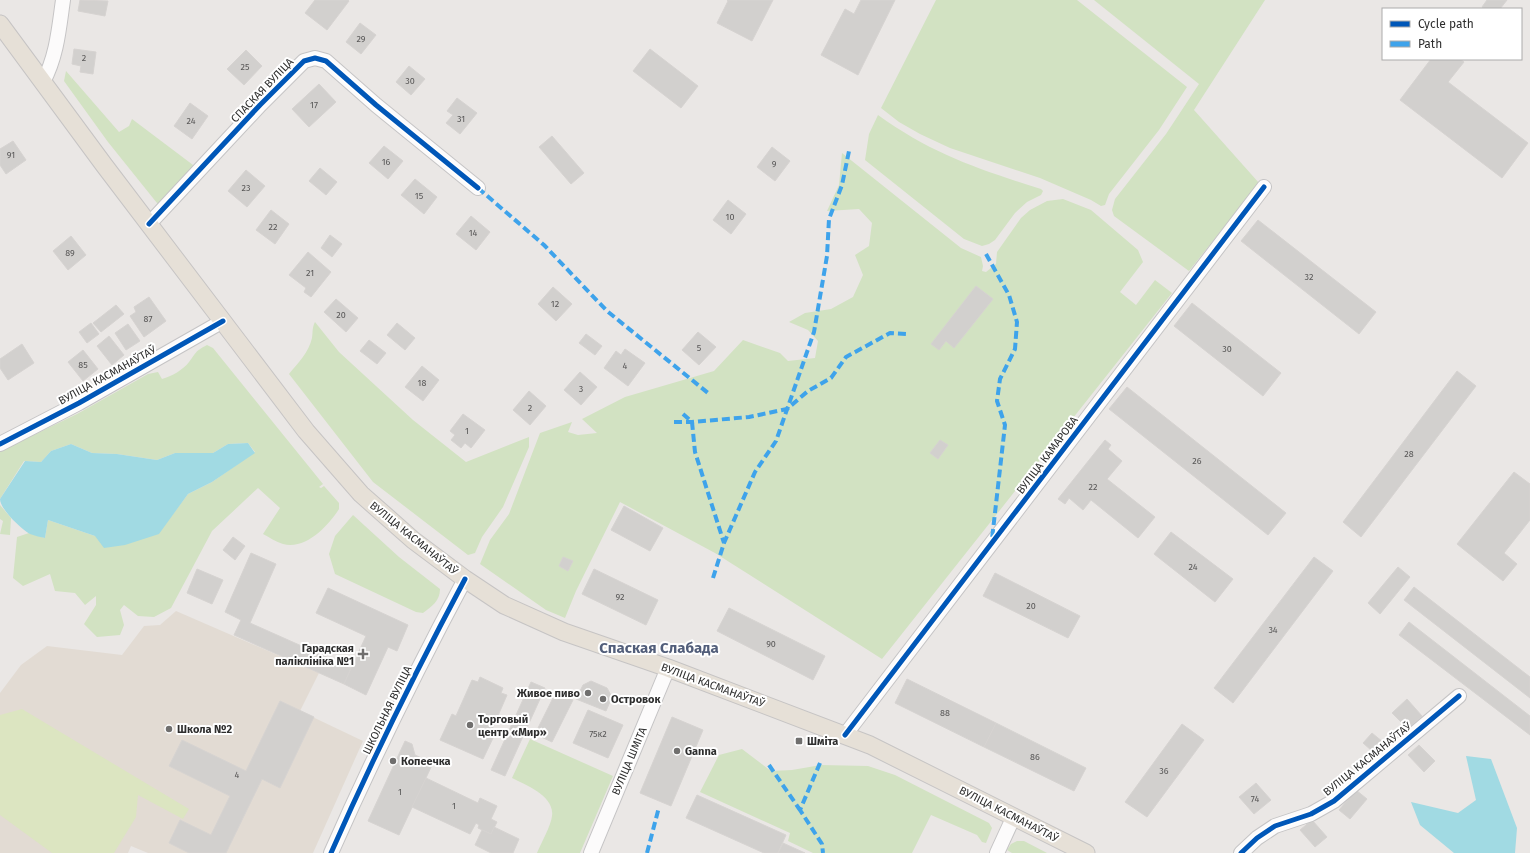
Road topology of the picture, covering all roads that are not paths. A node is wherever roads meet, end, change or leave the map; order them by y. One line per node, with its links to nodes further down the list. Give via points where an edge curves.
1 (63, 0): 3 (street, via 56,47 50,70)
2 (0, 24): 3 (main road, ВУЛІЦА КАСМАНАЎТАЎ)
3 (43, 82): 6 (main road, ВУЛІЦА КАСМАНАЎТАЎ)
4 (1264, 187): 12 (street, ВУЛІЦА КАМАРОВА)
5 (478, 188): 6 (street, СПАСКАЯ ВУЛІЦА, via 326,61 315,58 304,61)
6 (149, 224): 7 (main road, ВУЛІЦА КАСМАНАЎТАЎ)
7 (224, 321): 8 (street, ВУЛІЦА КАСМАНАЎТАЎ, via 79,403); 9 (main road, ВУЛІЦА КАСМАНАЎТАЎ, via 306,431 361,494 413,540)
8 (0, 444)
9 (465, 579): 10 (main road, ВУЛІЦА КАСМАНАЎТАЎ, via 504,605 564,632); 14 (street, ШКОЛЬНАЯ ВУЛІЦА, via 394,717)
10 (668, 668): 12 (main road, ВУЛІЦА КАСМАНАЎТАЎ); 15 (street, ВУЛІЦА ШМІТА)
11 (1459, 696): 18 (street, ВУЛІЦА КАСМАНАЎТАЎ, via 1334,801 1311,814 1275,826)
12 (844, 735): 13 (main road, ВУЛІЦА КАСМАНАЎТАЎ, via 870,745)
13 (1014, 816): 16 (street); 17 (main road, ВУЛІЦА КАСМАНАЎТАЎ)
14 (331, 853)
15 (591, 853)
16 (997, 853)
17 (1086, 853)
18 (1241, 853)

